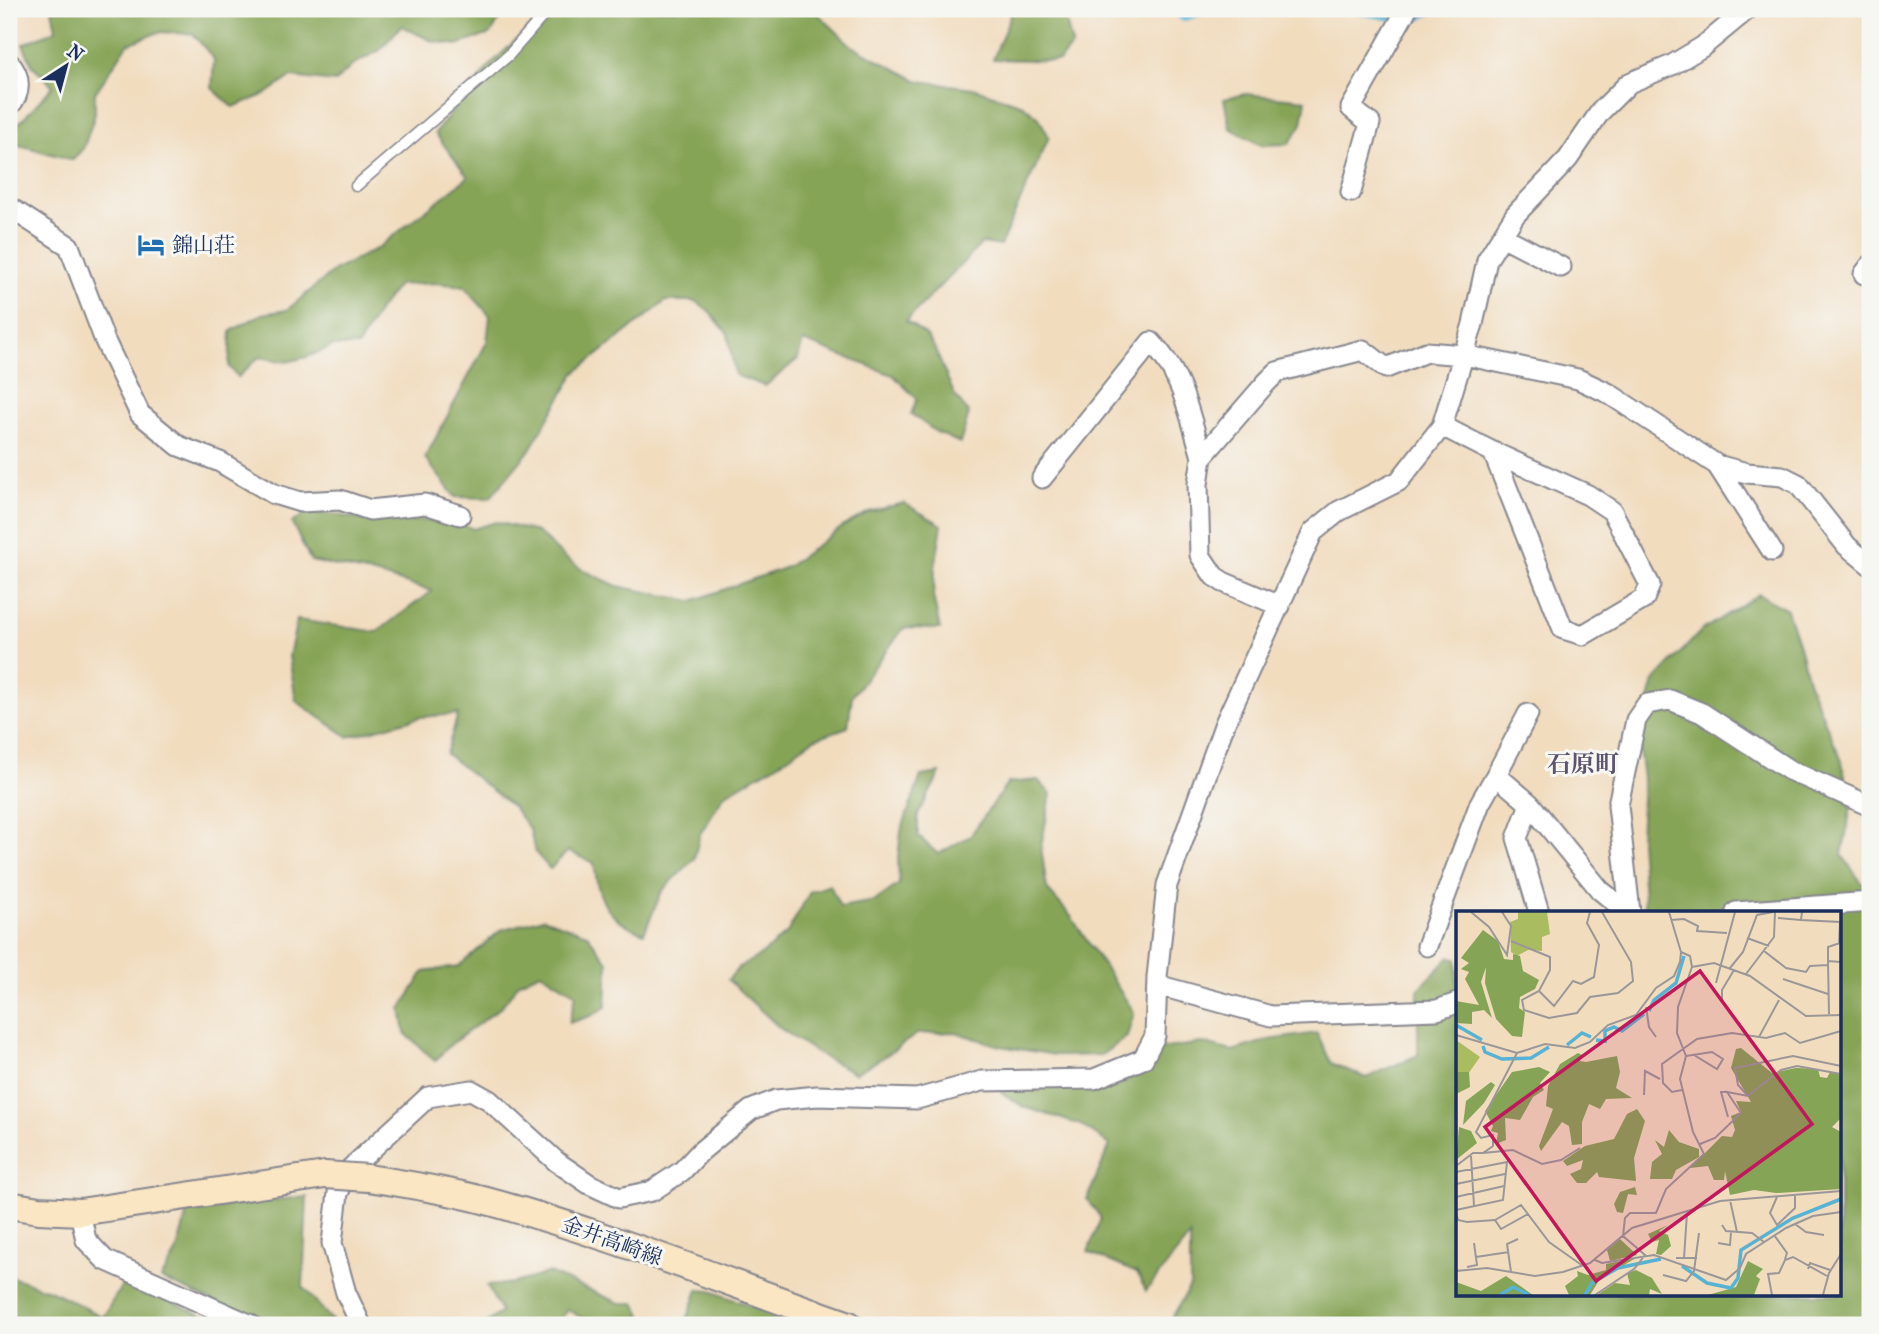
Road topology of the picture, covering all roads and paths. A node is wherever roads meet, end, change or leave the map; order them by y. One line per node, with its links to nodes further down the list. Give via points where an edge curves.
1 (549, 9): 6 (lane, via 509,55)
2 (1407, 9): 7 (street, via 1351,108 1370,123)
3 (1748, 9): 9 (street, via 1702,47 1629,83 1600,112 1568,159 1515,215)
4 (9, 63): 5 (street, via 18,75 16,99)
5 (9, 106)
6 (356, 186)
7 (1351, 192)
8 (9, 207): 17 (street, via 69,246 105,341 140,414 179,446 220,462 274,494 300,502 340,500 370,510 425,504)
9 (1502, 236): 10 (street); 11 (street, via 1487,260)
10 (1562, 267)
11 (1464, 355): 12 (street); 14 (street, via 1426,352 1386,369 1363,350 1277,372); 15 (street, via 1578,379 1608,393)
12 (1442, 426): 13 (street); 20 (street, via 1399,481 1339,511 1313,532)
13 (1493, 453): 13 (street, via 1588,495 1612,511 1650,585 1644,599 1583,635 1563,629)
14 (1202, 457): 16 (street, via 1184,396 1164,355 1151,342); 20 (street, via 1199,555 1213,576)
15 (1717, 465): 18 (street); 19 (street, via 1782,476 1798,484 1847,545)
16 (1042, 478)
17 (460, 514)
18 (1772, 551)
19 (1870, 565)
20 (1280, 606): 31 (street, via 1225,723 1167,885)
21 (1528, 714): 22 (street)
22 (1496, 775): 23 (street); 30 (street, via 1480,803)
23 (1530, 804): 26 (street, via 1517,838); 27 (street, via 1600,890)
24 (1870, 806): 28 (street, via 1789,770 1702,713 1671,700 1647,704 1636,720 1618,806)
25 (1870, 902): 29 (street)
26 (1539, 911)
27 (1627, 911)
28 (1628, 911)
29 (1749, 911)
30 (1427, 946)
31 (1157, 985): 32 (street, via 1271,1016 1437,1010); 37 (street, via 1155,1036 1143,1059 1094,1079 982,1081 916,1099 817,1096 776,1100 751,1110 682,1171 652,1191 619,1198 557,1162 489,1100 471,1090 428,1097 350,1169 338,1193 331,1244)
32 (1456, 1003)
33 (9, 1205): 34 (main road)
34 (80, 1212): 35 (main road, 金井高崎線, bridge, via 325,1175 368,1178 447,1191 546,1218); 36 (street, via 86,1240 105,1260)
35 (821, 1315): 38 (street); 39 (main road, 金井高崎線)
36 (251, 1325)
37 (361, 1325)
38 (796, 1325)
39 (849, 1325)

